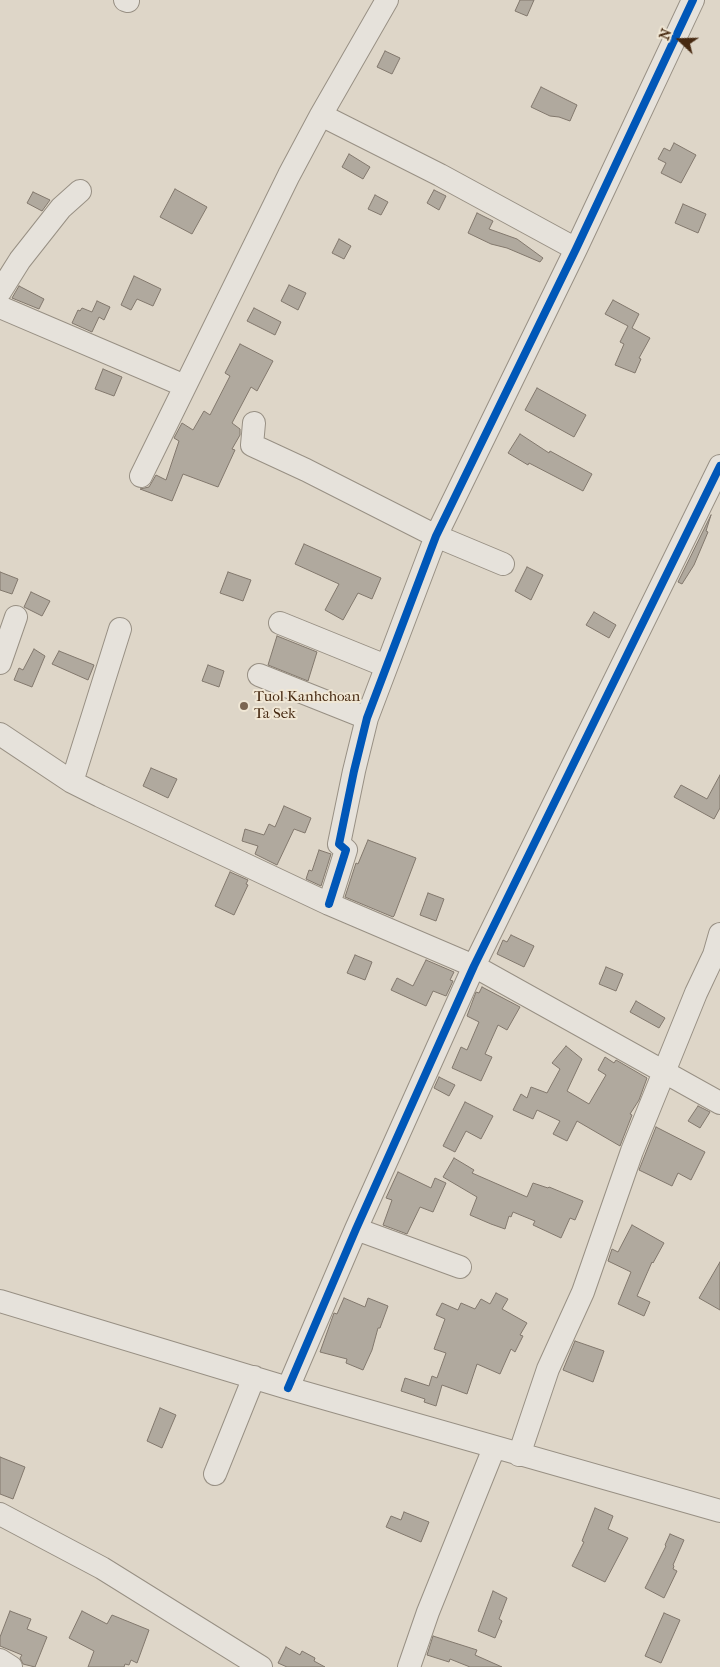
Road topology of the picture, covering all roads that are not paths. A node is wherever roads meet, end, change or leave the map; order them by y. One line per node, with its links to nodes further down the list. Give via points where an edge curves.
1 (387, 0): 3 (street)
2 (693, 0): 5 (street)
3 (321, 114): 5 (street); 8 (street)
4 (80, 191): 6 (street, via 70,198 20,260)
5 (576, 249): 12 (street)
6 (0, 292)
7 (0, 307): 8 (street)
8 (185, 386): 11 (street)
9 (254, 423): 12 (street, via 252,445)
10 (720, 466): 25 (street)
11 (141, 476)
12 (436, 536): 13 (street); 18 (street)
13 (504, 564)
14 (16, 617): 17 (street)
15 (280, 623): 18 (street)
16 (120, 629): 22 (street)
17 (0, 663)
18 (386, 666): 20 (street)
19 (259, 675): 20 (street)
20 (367, 718): 23 (street, via 339,844 346,850)
21 (0, 734): 22 (street)
22 (72, 782): 23 (street)
23 (329, 904): 25 (street)
24 (720, 934): 26 (street)
25 (474, 966): 26 (street); 28 (street)
26 (666, 1071): 27 (street); 34 (street, via 632,1152 583,1292 548,1369)
27 (720, 1103)
28 (356, 1229): 29 (street); 32 (street)
29 (460, 1267)
30 (0, 1301): 31 (street)
31 (254, 1378): 32 (street); 35 (street)
32 (288, 1388): 33 (street)
33 (494, 1448): 34 (street); 41 (street)
34 (519, 1455): 36 (street)
35 (215, 1474)
36 (720, 1512)
37 (0, 1514): 40 (street, via 102,1568)
38 (0, 1660): 39 (street)
39 (11, 1667)
40 (261, 1667)
41 (409, 1667)

